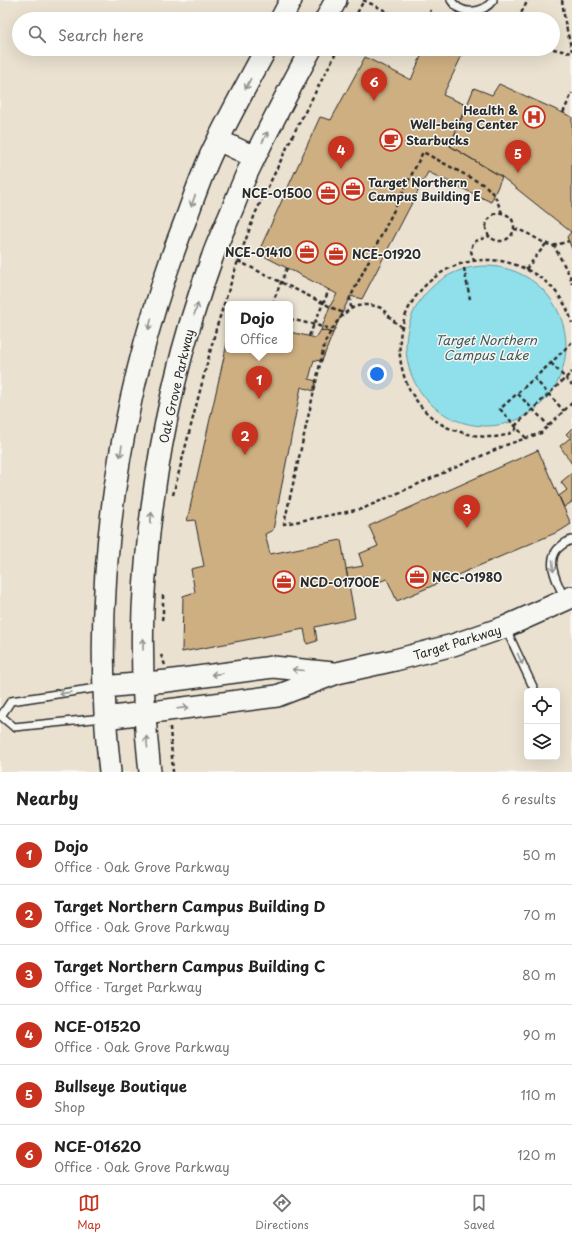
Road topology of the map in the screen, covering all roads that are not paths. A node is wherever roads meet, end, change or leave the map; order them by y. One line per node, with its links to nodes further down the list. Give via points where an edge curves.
1 (291, 0): 5 (street)
2 (336, 0): 6 (street)
3 (451, 0): 4 (lane, via 460,8 475,12)
4 (493, 0)
5 (285, 12)
6 (330, 12)
7 (262, 56): 9 (street, one-way to 9)
8 (306, 56): 10 (street, Oak Grove Parkway, one-way to 8)
9 (218, 140): 10 (street); 16 (street, one-way to 16, via 175,246 153,311 135,380 112,511 104,616)
10 (254, 157): 15 (street, Oak Grove Parkway, one-way to 10, via 143,611 147,557 160,454 172,392 212,257)
11 (572, 540): 12 (lane, one-way to 12, via 558,548 553,557 552,568)
12 (569, 599): 13 (street, Target Parkway)
13 (505, 627): 14 (street, Target Parkway, via 453,645); 17 (lane, one-way to 17)
14 (337, 673): 15 (street, Target Parkway, one-way to 15, via 273,667); 18 (street, Target Parkway, one-way to 14, via 277,696)
15 (144, 683): 16 (street, Target Parkway); 18 (street, Oak Grove Parkway)
16 (104, 687): 19 (street); 19 (lane, one-way to 19, via 11,701 1,716 14,727)
17 (534, 688)
18 (145, 713): 19 (street, Target Parkway); 21 (street, Oak Grove Parkway, one-way to 18)
19 (105, 718): 20 (street)
20 (110, 772)
21 (150, 772)

